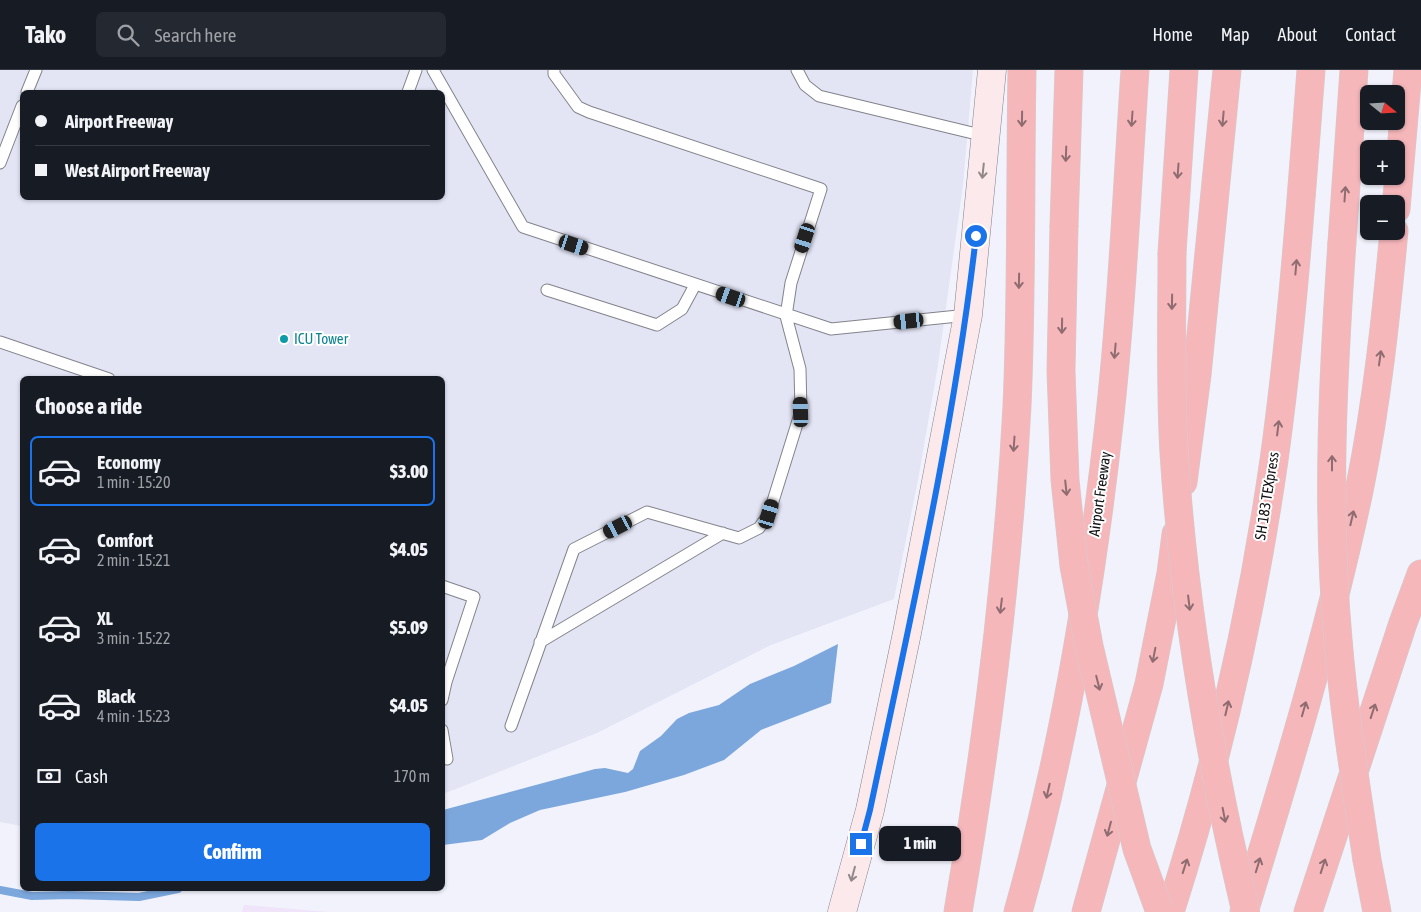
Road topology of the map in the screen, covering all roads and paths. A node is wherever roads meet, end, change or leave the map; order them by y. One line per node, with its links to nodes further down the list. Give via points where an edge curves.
1 (36, 70): 15 (lane)
2 (416, 70): 16 (lane)
3 (433, 70): 17 (lane)
4 (554, 70): 27 (lane, via 569,96 584,110 821,189 791,283)
5 (797, 70): 20 (lane, via 805,85 820,96)
6 (992, 70): 20 (main road)
7 (1022, 70): 39 (highway, one-way to 39, via 1017,405 1003,584 974,820)
8 (1070, 70): 42 (highway, one-way to 42, bridge, via 1061,371 1065,480 1074,566 1089,646 1137,849)
9 (1135, 70): 40 (highway, Airport Freeway, one-way to 40, via 1109,424 1097,518 1059,743)
10 (1184, 70): 44 (highway, one-way to 44, bridge, via 1172,253 1174,452 1196,657 1228,838)
11 (1227, 70): 41 (highway, one-way to 41, via 1197,375 1170,573 1148,684)
12 (1311, 70): 43 (highway, SH 183 TEXpress, one-way to 12, via 1189,854 1226,712 1274,461 1289,336)
13 (1354, 70): 46 (highway, one-way to 13, bridge, via 1367,860 1338,638 1332,528 1332,390)
14 (1408, 70): 22 (highway)
15 (28, 90)
16 (409, 90)
17 (444, 90)
18 (445, 91): 24 (lane, via 523,227)
19 (20, 111): 21 (lane)
20 (987, 136): 26 (main road, one-way to 26)
21 (0, 163)
22 (1397, 195)
23 (1393, 240): 44 (highway, one-way to 23, via 1325,635 1360,485 1380,360)
24 (695, 285): 25 (lane, via 682,309 657,325); 27 (lane)
25 (547, 290)
26 (968, 315): 27 (lane, via 831,329); 38 (main road, one-way to 38, via 870,810)
27 (786, 316): 30 (lane, via 800,369 801,412 769,514 760,528 739,538)
28 (0, 342): 29 (lane)
29 (100, 376)
30 (723, 533): 33 (lane); 33 (lane, via 647,512 574,549)
31 (1421, 574): 45 (highway, one-way to 31)
32 (445, 587): 34 (lane, via 474,597)
33 (540, 642): 35 (lane)
34 (445, 686)
35 (510, 726)
36 (445, 747): 37 (lane)
37 (447, 759)
38 (842, 912)
39 (958, 912)
40 (1018, 912)
41 (1086, 912)
42 (1160, 912)
43 (1170, 912)
44 (1245, 912)
45 (1308, 912)
46 (1377, 912)

